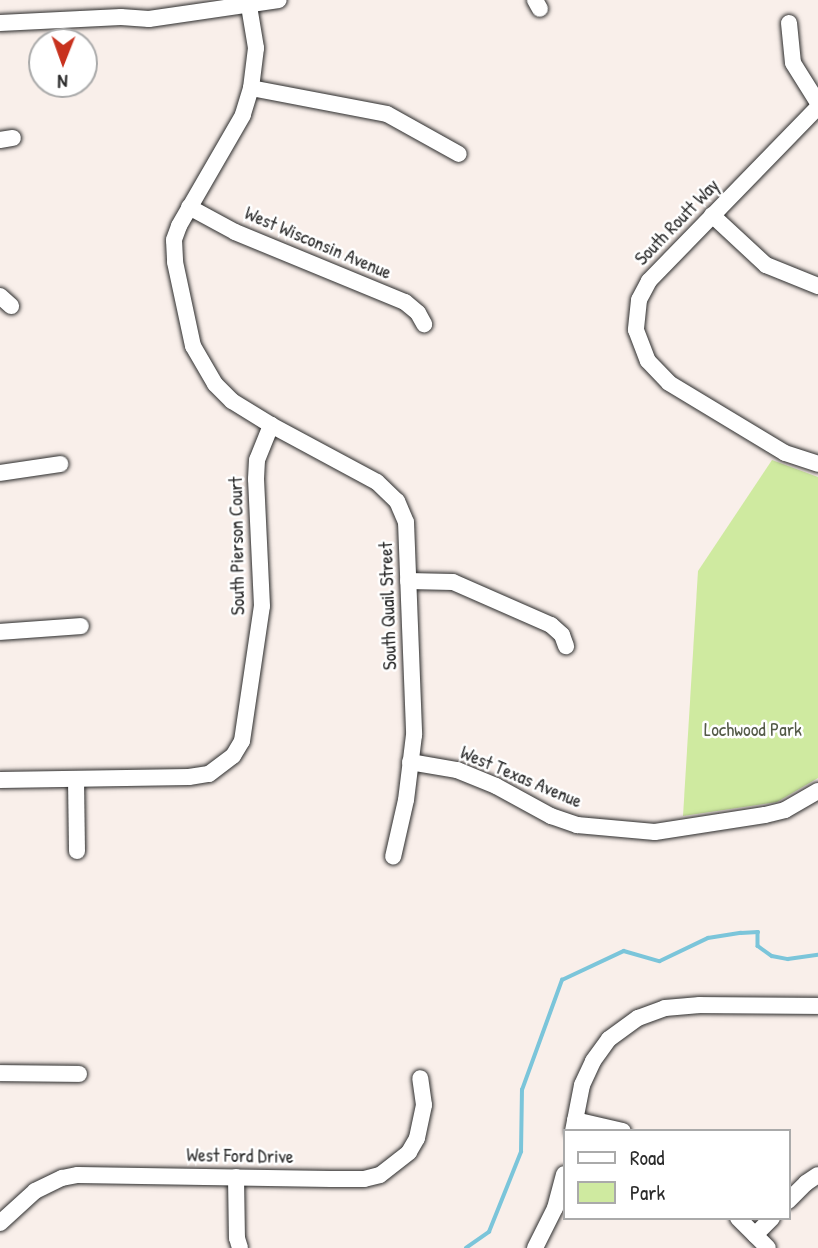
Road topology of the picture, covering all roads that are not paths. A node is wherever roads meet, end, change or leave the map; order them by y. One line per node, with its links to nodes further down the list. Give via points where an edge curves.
1 (279, 0): 2 (street)
2 (249, 3): 3 (street, via 149,19); 6 (street, via 256,48)
3 (120, 8): 4 (street)
4 (0, 23)
5 (789, 23): 7 (street, via 793,63)
6 (251, 88): 8 (street, via 387,114); 9 (street, via 243,115)
7 (818, 105): 10 (street, South Routt Way)
8 (459, 154)
9 (189, 207): 12 (street, West Wisconsin Avenue, via 236,232 405,302); 13 (street, via 174,240 193,346 223,392)
10 (712, 215): 11 (street, via 766,265); 15 (street, South Routt Way, via 649,282 639,300 636,330 649,361 693,400 785,453)
11 (818, 286)
12 (424, 324)
13 (271, 425): 17 (street, South Quail Street, via 377,482 397,501 405,522); 22 (street, South Pierson Court, via 257,460 262,595 242,741 223,765 209,774)
14 (60, 464): 16 (street)
15 (818, 464)
16 (0, 473)
17 (408, 581): 20 (street, via 453,582 551,625); 21 (street, South Quail Street, via 414,735)
18 (81, 626): 19 (street)
19 (0, 632)
20 (566, 646)
21 (410, 762): 24 (street, West Texas Avenue, via 457,770 577,825 655,832 785,810); 26 (street, South Quail Street)
22 (76, 779): 23 (street); 25 (street)
23 (0, 780)
24 (818, 791)
25 (76, 850)
26 (393, 857)
27 (818, 1006): 31 (street, via 676,1006 629,1023 609,1039 593,1061 582,1085)
28 (0, 1073): 29 (street)
29 (79, 1074)
30 (420, 1078): 34 (street, West Ford Drive, via 424,1105 417,1138 409,1152 380,1175 353,1179)
31 (574, 1125): 32 (street)
32 (607, 1129)
33 (818, 1175): 36 (street)
34 (236, 1177): 39 (street, West Ford Drive, via 62,1178 35,1191); 42 (street)
35 (562, 1182): 41 (street)
36 (790, 1199)
37 (740, 1220): 40 (street)
38 (770, 1220): 40 (street)
39 (0, 1223)
40 (755, 1235): 43 (street)
41 (537, 1247)
42 (240, 1248)
43 (768, 1248)

